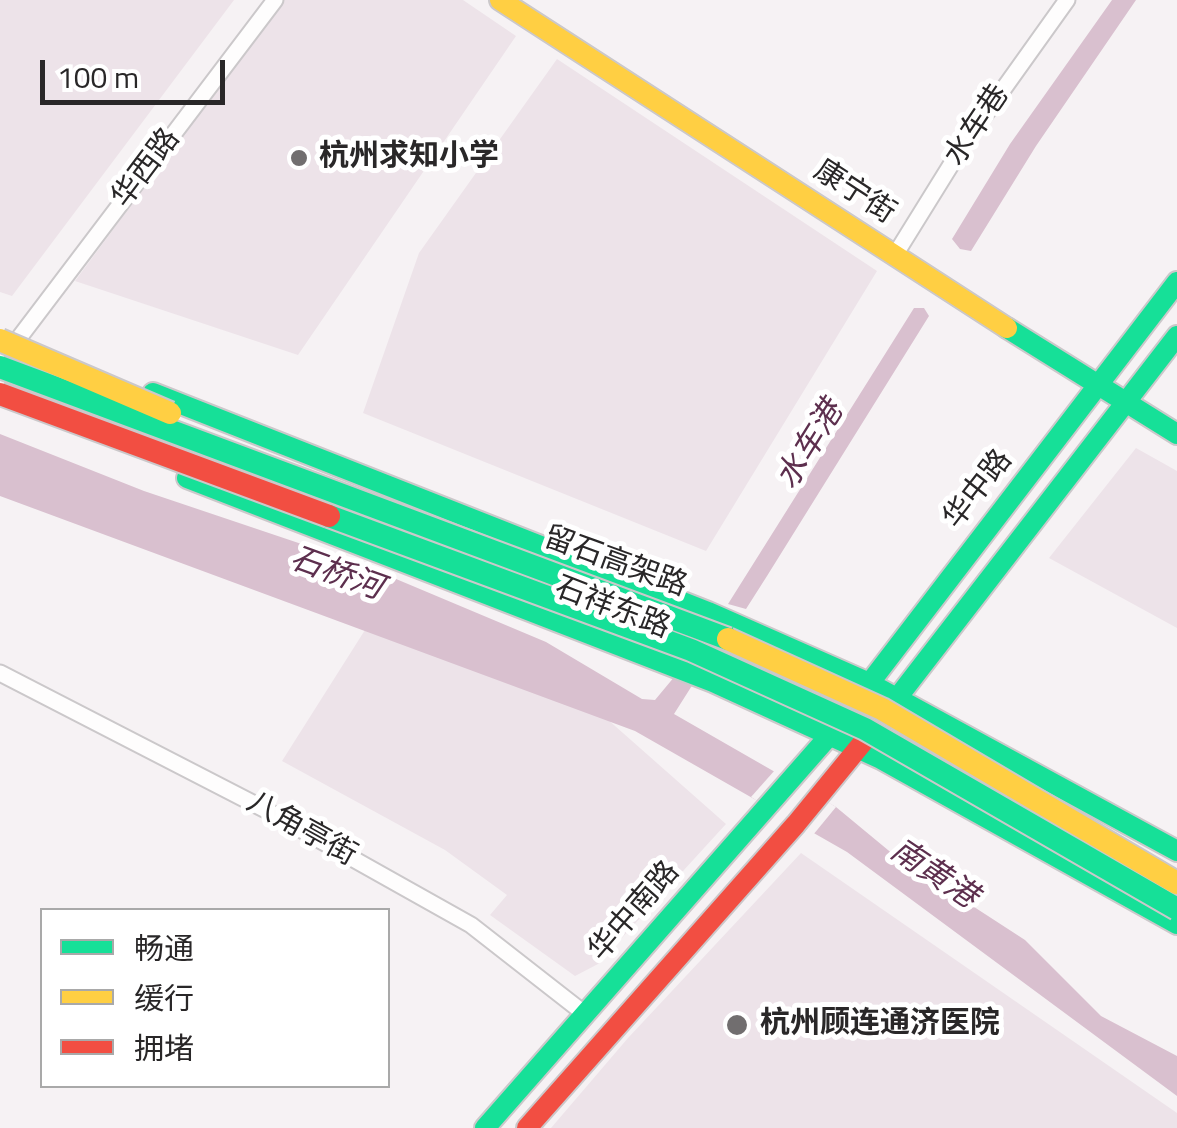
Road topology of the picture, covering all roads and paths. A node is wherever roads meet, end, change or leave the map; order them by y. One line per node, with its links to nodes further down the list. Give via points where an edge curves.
1 (275, 0): 6 (street, 华西路)
2 (500, 0): 4 (main road, 康宁街)
3 (1067, 0): 4 (street, 水车巷, via 962,146)
4 (895, 255): 9 (main road, 康宁街)
5 (1177, 282): 9 (main road, 华中路)
6 (6, 336): 8 (main road); 10 (main road); 13 (main road, bridge); 15 (main road, 石祥东路, via 708,612)
7 (1177, 336): 11 (main road)
8 (0, 368): 13 (main road, 留石高架路, bridge)
9 (1097, 386): 11 (main road, 康宁街); 15 (main road, 华中路)
10 (0, 402): 17 (main road, 石祥东路, via 672,664); 21 (main road, 留石高架路, bridge, via 691,650 866,729)
11 (1125, 404): 12 (main road, 康宁街); 16 (main road)
12 (1177, 434)
13 (339, 492): 20 (main road, 留石高架路, bridge, via 700,626 882,709)
14 (0, 673): 23 (street, 八角亭街, via 472,925)
15 (869, 683): 16 (main road, 石祥东路); 17 (main road, 华中路)
16 (898, 698): 18 (main road); 19 (main road, 石祥东路)
17 (830, 736): 18 (main road, 石祥东路); 23 (main road, 华中南路)
18 (858, 748): 22 (main road, 石祥东路); 25 (main road, 华中南路)
19 (1177, 850)
20 (1177, 883)
21 (1177, 909)
22 (1177, 924)
23 (585, 1014): 24 (main road, 华中南路)
24 (485, 1128)
25 (527, 1128)

